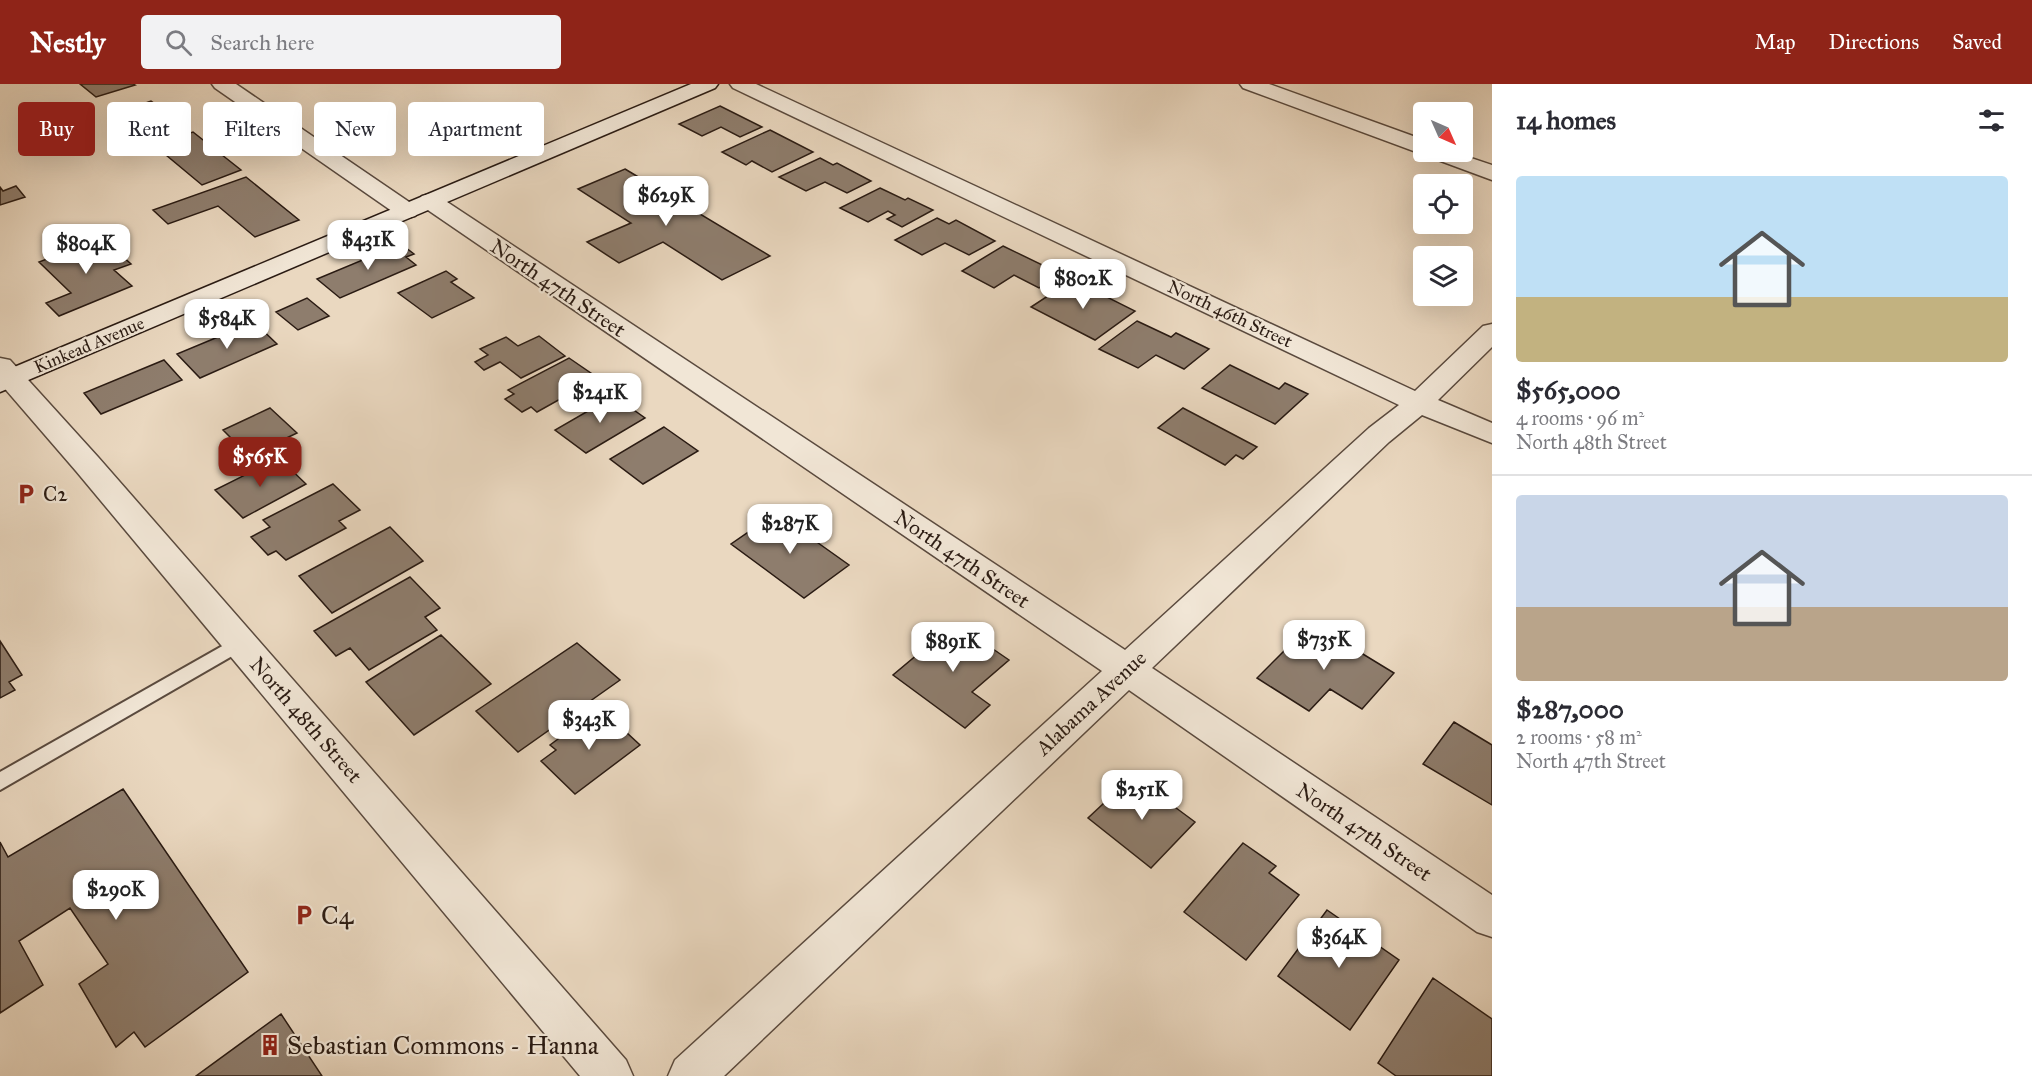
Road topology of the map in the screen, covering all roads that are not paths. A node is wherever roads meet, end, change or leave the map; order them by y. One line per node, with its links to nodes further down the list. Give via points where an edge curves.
1 (222, 84): 8 (street, North 47th Street)
2 (708, 84): 8 (street, Kinkead Avenue)
3 (740, 84): 11 (street, North 46th Street)
4 (1250, 84): 5 (street)
5 (1413, 144)
6 (1462, 162): 7 (street)
7 (1492, 173)
8 (418, 206): 10 (street, Kinkead Avenue); 14 (street, North 47th Street, via 897,514)
9 (1492, 332): 11 (street, Alabama Avenue)
10 (4, 376): 13 (street, North 48th Street)
11 (1420, 402): 12 (street, North 46th Street); 14 (street, Alabama Avenue, via 1379,435)
12 (1492, 434)
13 (240, 643): 15 (lane); 17 (street, North 48th Street)
14 (1125, 671): 16 (street, North 47th Street); 18 (street, Alabama Avenue)
15 (0, 782)
16 (1492, 918)
17 (610, 1076)
18 (691, 1076)

